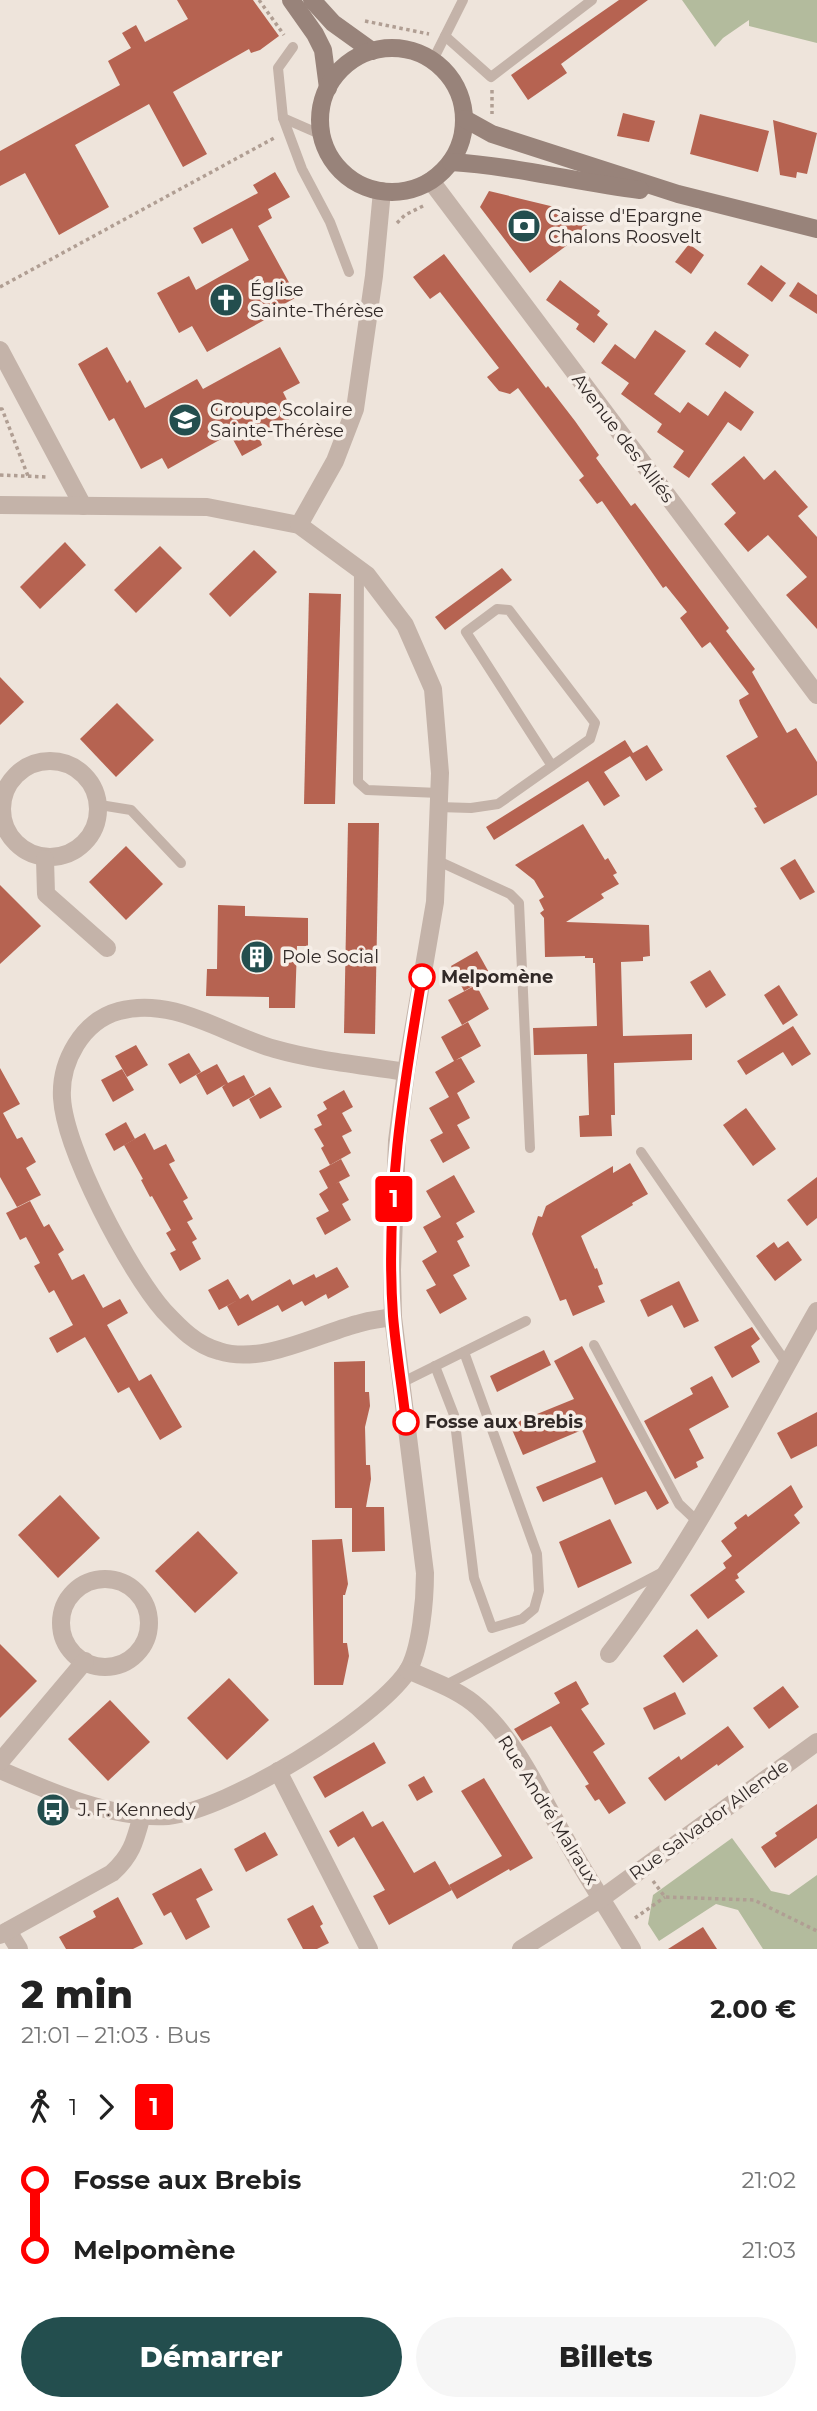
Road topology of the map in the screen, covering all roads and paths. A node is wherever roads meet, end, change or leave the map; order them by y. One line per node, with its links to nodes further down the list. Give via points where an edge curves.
1 (259, 0): 7 (path)
2 (291, 0): 10 (main road, via 323,50)
3 (312, 0): 8 (main road, via 333,23)
4 (463, 0): 6 (lane)
5 (592, 0): 6 (lane, via 491,77)
6 (445, 36): 9 (lane)
7 (293, 47): 11 (lane, via 278,68)
8 (372, 51): 9 (main road, via 404,49); 10 (main road, via 354,59)
9 (433, 61): 12 (main road, via 459,92)
10 (328, 88): 14 (main road, via 322,103)
11 (283, 118): 13 (lane); 14 (lane)
12 (465, 119): 15 (main road); 18 (main road, via 492,134)
13 (288, 131): 20 (lane); 21 (path)
14 (322, 135): 17 (main road, via 327,152 343,172 365,187)
15 (451, 162): 16 (main road); 18 (main road)
16 (431, 181): 17 (main road, via 412,190); 31 (street, Avenue des Alliés)
17 (382, 191): 29 (street, via 355,408 335,461)
18 (678, 194): 19 (main road)
19 (817, 229)
20 (349, 272)
21 (0, 287)
22 (0, 350): 26 (street)
23 (0, 409): 25 (path)
24 (0, 475): 25 (path)
25 (28, 476): 26 (path)
26 (68, 478): 28 (street)
27 (0, 505): 28 (street)
28 (83, 506): 29 (street, via 207,507)
29 (299, 526): 30 (street)
30 (359, 569): 33 (street, via 405,625 433,689); 33 (lane, via 358,782 367,790)
31 (817, 695)
32 (552, 766): 32 (lane, via 590,739 595,723 509,610 497,609 466,632); 33 (lane, via 498,804 471,808)
33 (439, 800): 37 (street)
34 (0, 802): 35 (street, via 13,776 37,761 66,762 89,778); 36 (street, via 4,828 12,839 20,849)
35 (100, 805): 36 (street, via 94,833 73,853); 38 (lane, via 131,810)
36 (45, 859): 39 (street, via 46,894)
37 (436, 860): 40 (street, via 435,902); 41 (lane, via 510,894 519,903)
38 (181, 863)
39 (107, 948)
40 (406, 1072): 44 (street, via 394,1175); 44 (street, via 275,1049 161,1007 139,1007 117,1011 84,1033 63,1077 68,1129 102,1209 163,1309 199,1343 219,1352 251,1356)
41 (530, 1148)
42 (641, 1152): 48 (lane)
43 (817, 1311): 48 (street)
44 (393, 1317): 50 (street)
45 (526, 1321): 47 (lane)
46 (594, 1345): 51 (lane, via 679,1504)
47 (464, 1352): 49 (lane); 49 (lane, via 537,1554 539,1591 534,1609 522,1619 492,1628 474,1578 454,1415)
48 (787, 1364): 51 (street)
49 (435, 1366): 50 (lane)
50 (401, 1382): 55 (street, via 425,1573 417,1643)
51 (698, 1522): 52 (street)
52 (667, 1570): 53 (street); 56 (lane)
53 (609, 1654)
54 (85, 1661): 54 (street, via 109,1667 130,1660 141,1649 150,1630 149,1614 129,1585 114,1579 94,1580 80,1586 64,1606 65,1642); 58 (street)
55 (408, 1670): 56 (street, Rue André Malraux); 60 (street, via 390,1692 345,1729)
56 (444, 1686): 64 (street, Rue André Malraux, via 479,1708 495,1725)
57 (817, 1742): 62 (street, Rue Salvador Allende)
58 (0, 1762)
59 (0, 1770): 61 (street, via 71,1798)
60 (278, 1771): 61 (street, via 215,1804 169,1815); 69 (street)
61 (142, 1815): 67 (street, via 133,1849 112,1873)
62 (643, 1868): 63 (path); 64 (street, Rue Salvador Allende)
63 (665, 1897): 65 (path); 66 (path, via 754,1900)
64 (602, 1898): 65 (street, Rue André Malraux); 70 (street, Rue Salvador Allende)
65 (620, 1929): 71 (street, Rue André Malraux)
66 (817, 1931)
67 (4, 1933): 68 (street)
68 (19, 1949)
69 (369, 1949)
70 (522, 1949)
71 (632, 1949)

